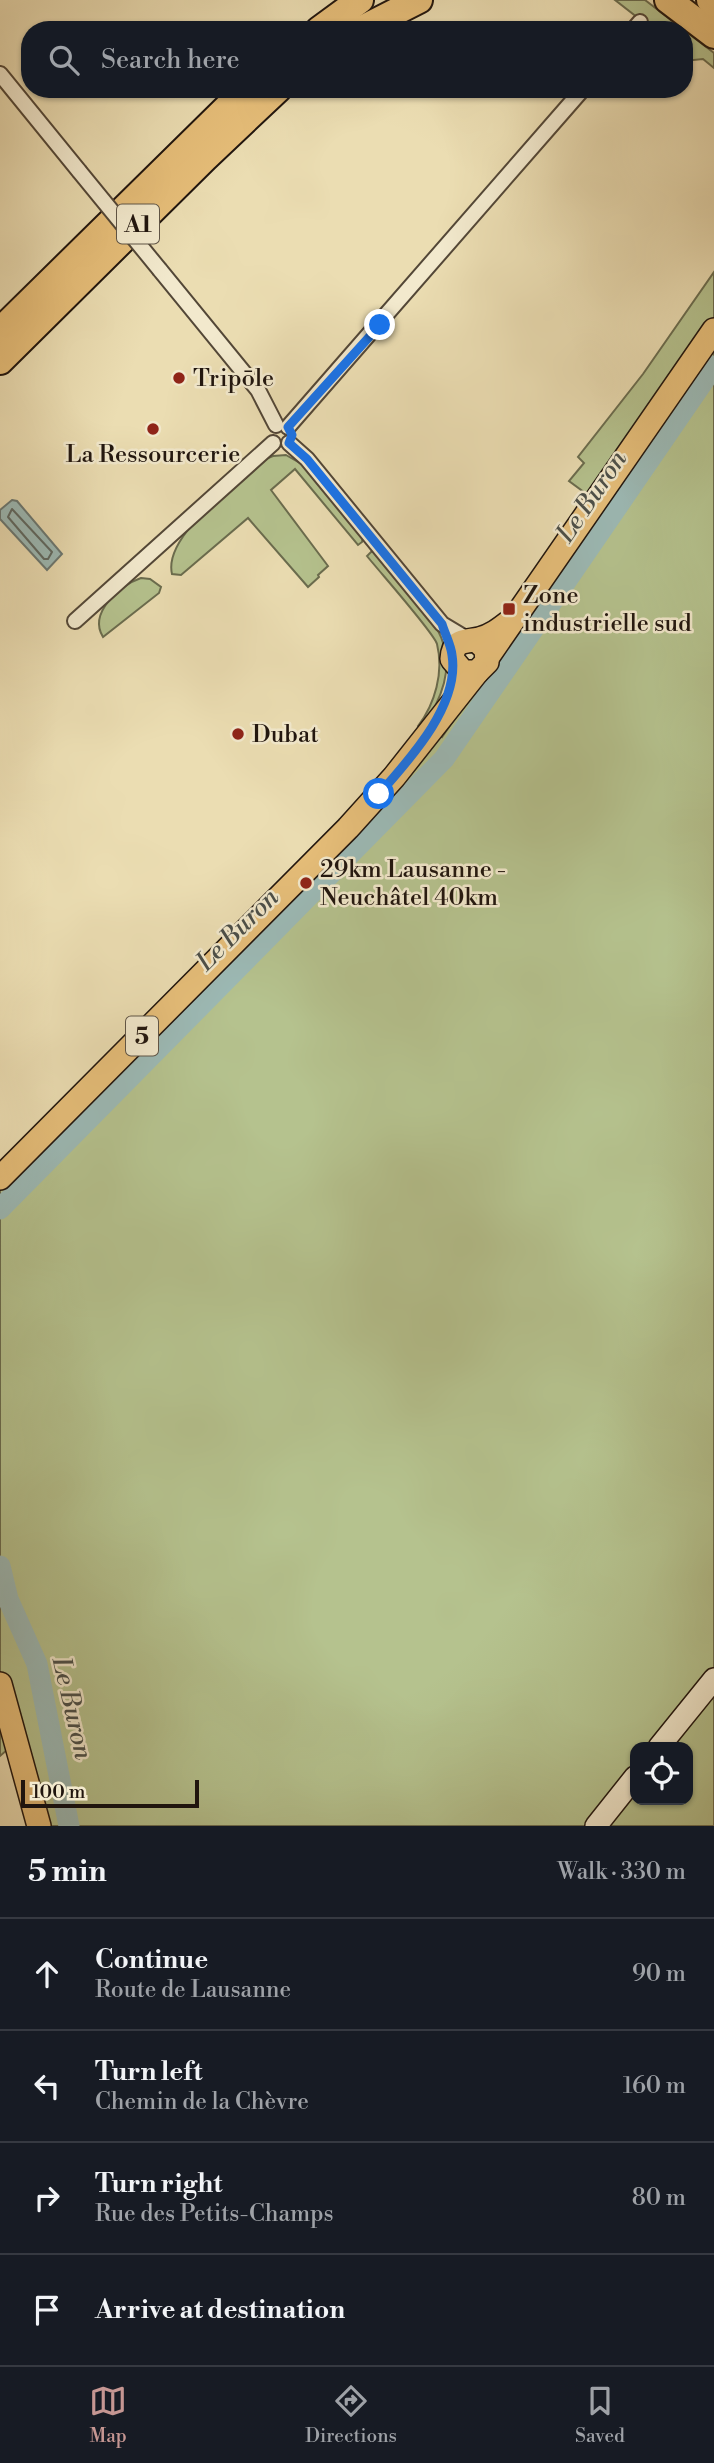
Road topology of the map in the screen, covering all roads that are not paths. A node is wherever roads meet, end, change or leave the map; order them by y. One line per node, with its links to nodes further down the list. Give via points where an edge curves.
1 (358, 0): 7 (highway)
2 (402, 0): 8 (highway)
3 (419, 0): 9 (highway)
4 (668, 0): 10 (highway)
5 (710, 0): 6 (highway)
6 (714, 6)
7 (330, 21)
8 (371, 21)
9 (376, 21)
10 (714, 35)
11 (0, 74): 18 (street, bridge, via 258,390)
12 (237, 98): 16 (highway, A1)
13 (268, 98): 17 (highway, A1)
14 (575, 98): 18 (street)
15 (714, 330): 22 (main road, 5, via 517,615)
16 (0, 331)
17 (0, 361)
18 (282, 426): 19 (street, via 270,431); 20 (street, via 292,435)
19 (272, 443): 20 (street, via 281,447); 21 (street)
20 (289, 443): 22 (street)
21 (75, 621)
22 (469, 654): 23 (main road, 5, via 431,729 394,777)
23 (0, 1178)
24 (714, 1679): 26 (street)
25 (0, 1684): 28 (main road)
26 (663, 1742)
27 (630, 1783): 29 (street)
28 (39, 1826)
29 (596, 1826)

